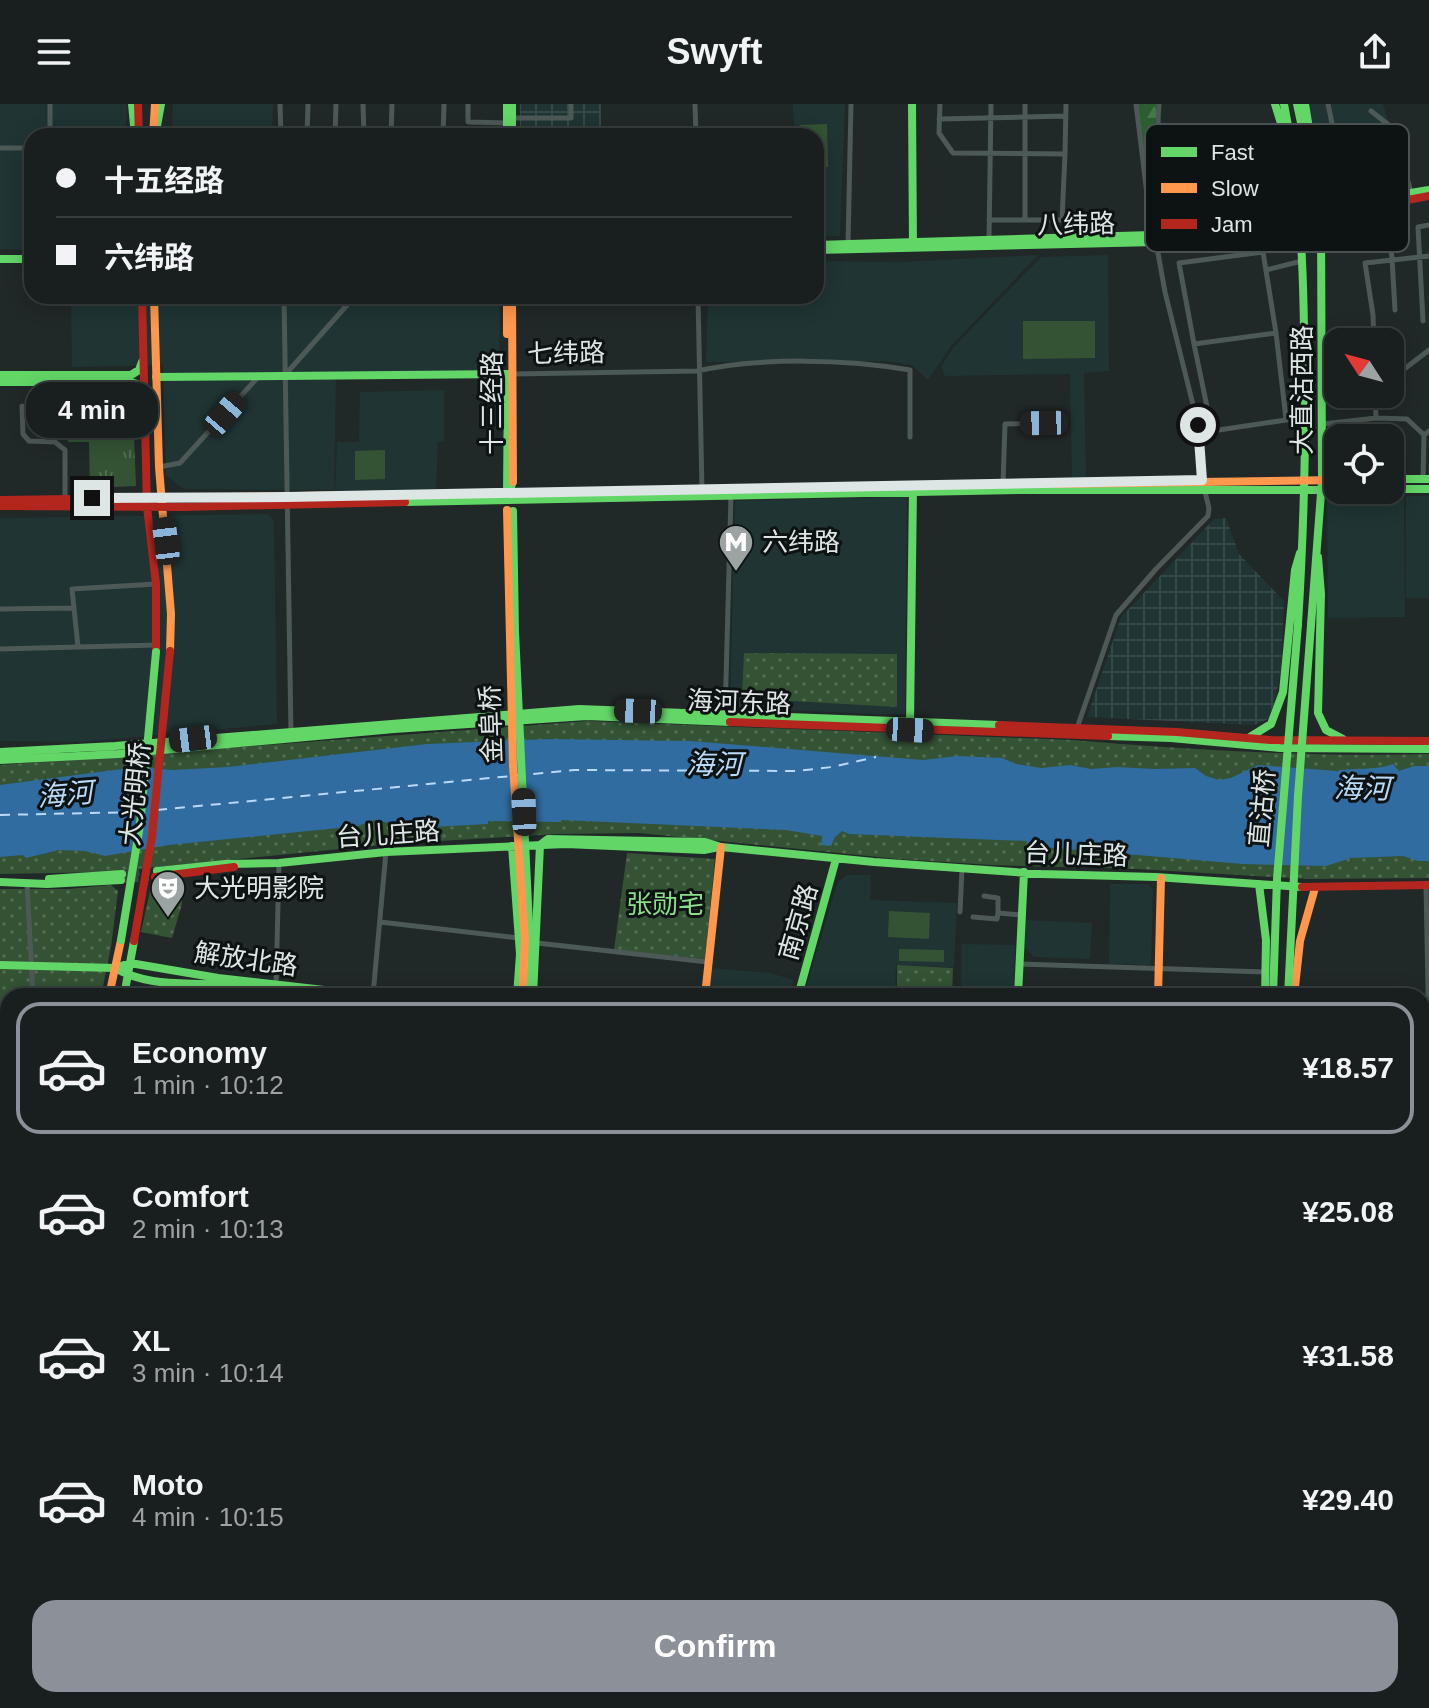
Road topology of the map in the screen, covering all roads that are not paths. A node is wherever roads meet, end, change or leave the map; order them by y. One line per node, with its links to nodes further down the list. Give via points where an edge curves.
1 (50, 104): 39 (street)
2 (147, 104): 40 (main road); 41 (main road)
3 (280, 104): 42 (street)
4 (308, 104): 43 (street)
5 (336, 104): 44 (street)
6 (363, 104): 45 (street)
7 (392, 104): 46 (street)
8 (444, 104): 47 (street)
9 (468, 104): 31 (street, via 468,122)
10 (509, 104): 31 (main road)
11 (571, 104): 31 (street, via 571,118)
12 (695, 104): 49 (street)
13 (851, 104): 66 (street)
14 (912, 104): 67 (main road)
15 (940, 104): 30 (street)
16 (991, 104): 27 (street)
17 (1025, 104): 28 (street)
18 (1066, 104): 29 (street)
19 (1136, 104): 55 (street)
20 (1159, 104): 32 (street)
21 (1275, 104): 33 (main road, 大直沽西路)
22 (1284, 104): 34 (main road, 大直沽西路)
23 (1297, 104): 35 (main road, 大直沽西路)
24 (1305, 104): 36 (main road, 大直沽西路)
25 (1328, 104): 37 (street)
26 (1371, 111): 38 (street)
27 (990, 116): 28 (street); 30 (street); 52 (street)
28 (1025, 116): 29 (street); 53 (street)
29 (1066, 116): 54 (street)
30 (939, 119): 52 (street, via 939,133 953,153)
31 (509, 120): 48 (main road)
32 (1157, 124)
33 (1281, 124)
34 (1288, 124)
35 (1302, 124)
36 (1308, 124)
37 (1332, 124)
38 (1388, 124)
39 (50, 128)
40 (141, 128)
41 (152, 128)
42 (281, 128)
43 (307, 128)
44 (335, 128)
45 (364, 128)
46 (391, 128)
47 (443, 128)
48 (509, 128)
49 (696, 128)
50 (0, 148): 51 (street)
51 (24, 148)
52 (990, 153): 53 (street); 61 (street)
53 (1024, 154): 54 (street); 60 (street)
54 (1065, 154): 60 (street, via 1062,220)
55 (1145, 171)
56 (1409, 185): 57 (street)
57 (1411, 193): 58 (main road, 八纬路)
58 (1429, 193): 59 (main road, 八纬路)
59 (1409, 198)
60 (1025, 219): 61 (street)
61 (989, 220): 65 (street)
62 (1429, 225): 74 (street, via 1418,227)
63 (1145, 238): 67 (main road, 八纬路)
64 (1145, 238): 65 (main road, 八纬路)
65 (989, 240): 67 (main road, 八纬路)
66 (848, 244): 67 (main road, 八纬路); 68 (main road, 八纬路)
67 (913, 245): 69 (main road, 八纬路)
68 (824, 247)
69 (824, 248)
70 (1157, 252): 118 (street, via 1198,425)
71 (1302, 252): 79 (main road, 大直沽西路)
72 (1321, 252): 109 (main road, 大直沽西路)
73 (1391, 252): 76 (street)
74 (1418, 256): 75 (street); 76 (street); 88 (street)
75 (1429, 256)
76 (1392, 258): 87 (street); 89 (street, via 1365,263)
77 (0, 259): 78 (main road)
78 (24, 259)
79 (1302, 261): 80 (street); 105 (main road, 大直沽西路)
80 (1266, 270): 90 (street); 91 (street, via 1263,252 1179,263)
81 (142, 304): 93 (main road, 大光明桥)
82 (154, 304): 100 (main road, 大光明桥)
83 (284, 304): 99 (street)
84 (348, 304): 99 (street)
85 (509, 304): 96 (main road, 十三经路)
86 (698, 304): 95 (street)
87 (1395, 310)
88 (1423, 321)
89 (1373, 328)
90 (1276, 333): 91 (street); 107 (street)
91 (1194, 344): 107 (street, via 1212,431)
92 (1429, 350): 94 (street)
93 (142, 359): 97 (main road, via 131,375); 102 (main road, 大光明桥)
94 (1404, 369)
95 (697, 371): 96 (street, 七纬路); 111 (street, 七纬路, via 725,365 846,362 910,370); 125 (street)
96 (510, 374): 99 (main road, 七纬路); 126 (main road, 十三经路); 126 (main road, 十三经路)
97 (0, 375)
98 (259, 376): 99 (main road, 七纬路); 100 (main road, 七纬路); 112 (street, via 180,463)
99 (284, 376): 129 (street)
100 (156, 377): 112 (main road, 大光明桥)
101 (0, 382): 102 (main road, via 131,382)
102 (143, 393): 132 (main road, 大光明桥)
103 (22, 406): 127 (street, via 23,434 29,441 55,442 65,450)
104 (1376, 408): 106 (street)
105 (1307, 417): 107 (street); 113 (main road, 大直沽西路)
106 (1376, 418): 109 (street); 110 (street, via 1407,419)
107 (1286, 419)
108 (1044, 423): 117 (street, via 1005,424)
109 (1323, 424): 116 (main road, 大直沽西路)
110 (1426, 433): 115 (street)
111 (910, 437)
112 (159, 467): 131 (main road, 大光明桥)
113 (1306, 479): 116 (main road); 118 (main road); 123 (main road, 大直沽西路)
114 (1404, 479): 115 (main road)
115 (1426, 479)
116 (1322, 480): 122 (main road, 大直沽西路)
117 (1003, 484): 118 (main road); 119 (main road)
118 (1202, 484): 119 (main road); 123 (main road); 147 (street, via 1208,516 1116,615)
119 (913, 489): 124 (main road); 146 (main road)
120 (1404, 489): 121 (main road)
121 (1429, 489)
122 (1322, 490): 123 (main road); 136 (main road, 大直沽西路)
123 (1306, 491): 135 (main road, 大直沽西路)
124 (731, 492): 125 (main road); 145 (street)
125 (702, 493): 126 (main road)
126 (509, 495): 129 (main road); 130 (main road); 134 (main road, 十三经路)
127 (65, 499): 128 (main road); 132 (main road)
128 (0, 500)
129 (287, 500): 130 (main road); 131 (main road); 148 (street)
130 (492, 500): 134 (main road)
131 (162, 502): 132 (main road); 180 (main road, 大光明桥, bridge, via 170,651 152,837)
132 (147, 503): 133 (main road); 137 (main road, 大光明桥)
133 (0, 506)
134 (510, 510): 188 (main road, 金阜桥, bridge, via 530,946)
135 (1304, 540): 140 (main road, 大直沽西路); 149 (main road, via 1295,570 1281,702 1271,724)
136 (1317, 547): 141 (main road, 大直沽西路); 151 (main road, via 1319,721 1332,735)
137 (156, 584): 138 (street, via 72,589); 143 (main road, 大光明桥)
138 (73, 608): 139 (street); 142 (street)
139 (0, 609)
140 (1298, 624): 205 (main road, 直沽桥, bridge)
141 (1311, 625): 206 (main road, 直沽桥, bridge, via 1296,824)
142 (78, 647): 143 (street); 144 (street)
143 (156, 648): 185 (main road, 大光明桥, bridge, via 140,825)
144 (0, 649)
145 (725, 718): 146 (main road, 海河东路); 148 (main road, 海河东路, via 579,709)
146 (910, 726): 147 (main road, 海河东路); 152 (main road, 海河东路, via 1280,748)
147 (1077, 728): 149 (main road, 海河东路)
148 (291, 735): 153 (main road, 海河东路); 154 (main road, 海河东路, via 118,754)
149 (1247, 738): 151 (main road, 海河东路)
150 (1429, 741): 151 (main road, 海河东路)
151 (1353, 742)
152 (1429, 749)
153 (0, 752)
154 (0, 760)
155 (540, 845): 156 (main road, 台儿庄路); 157 (main road, 台儿庄路); 178 (main road)
156 (512, 846): 158 (main road, 台儿庄路); 177 (main road)
157 (721, 847): 159 (main road, 台儿庄路); 179 (main road)
158 (386, 852): 160 (main road, 台儿庄路); 176 (street)
159 (836, 859): 161 (main road, 台儿庄路); 201 (main road, 南京路)
160 (279, 863): 163 (main road, 台儿庄路); 194 (street)
161 (962, 869): 162 (main road, 台儿庄路); 172 (street)
162 (1024, 872): 165 (main road, 台儿庄路); 174 (main road)
163 (156, 874)
164 (122, 877): 167 (main road)
165 (1161, 878): 168 (main road, 台儿庄路); 184 (main road)
166 (0, 882): 167 (main road)
167 (27, 882): 181 (street)
168 (1259, 884): 170 (main road, 台儿庄路); 186 (main road)
169 (1428, 885): 170 (main road, 台儿庄路); 208 (street)
170 (1315, 888): 207 (main road)
171 (984, 896): 173 (street, via 998,898)
172 (960, 912)
173 (998, 913): 174 (street); 175 (street, via 997,919)
174 (1022, 915): 182 (main road)
175 (973, 917)
176 (380, 922): 177 (street); 195 (street)
177 (520, 938): 196 (main road)
178 (537, 943): 179 (street); 199 (main road)
179 (708, 962): 200 (main road)
180 (130, 963): 185 (main road, 解放北路); 187 (main road, 大光明桥); 193 (main road, 解放北路)
181 (32, 964): 183 (main road, 解放北路); 185 (main road, 解放北路); 189 (street)
182 (1020, 964): 184 (street); 202 (main road)
183 (0, 965)
184 (1158, 967): 186 (street); 203 (main road)
185 (115, 968): 187 (main road, 解放北路); 190 (main road, 大光明桥)
186 (1265, 972): 204 (main road)
187 (128, 977): 191 (main road, 大光明桥); 192 (main road, 解放北路)
188 (526, 984): 197 (main road); 198 (main road)
189 (33, 988)
190 (111, 988)
191 (126, 988)
192 (238, 988)
193 (261, 988)
194 (278, 988)
195 (375, 988)
196 (519, 988)
197 (524, 988)
198 (528, 988)
199 (532, 988)
200 (706, 988)
201 (800, 988)
202 (1018, 988)
203 (1158, 988)
204 (1265, 988)
205 (1273, 988)
206 (1291, 988)
207 (1292, 988)
208 (1429, 988)

